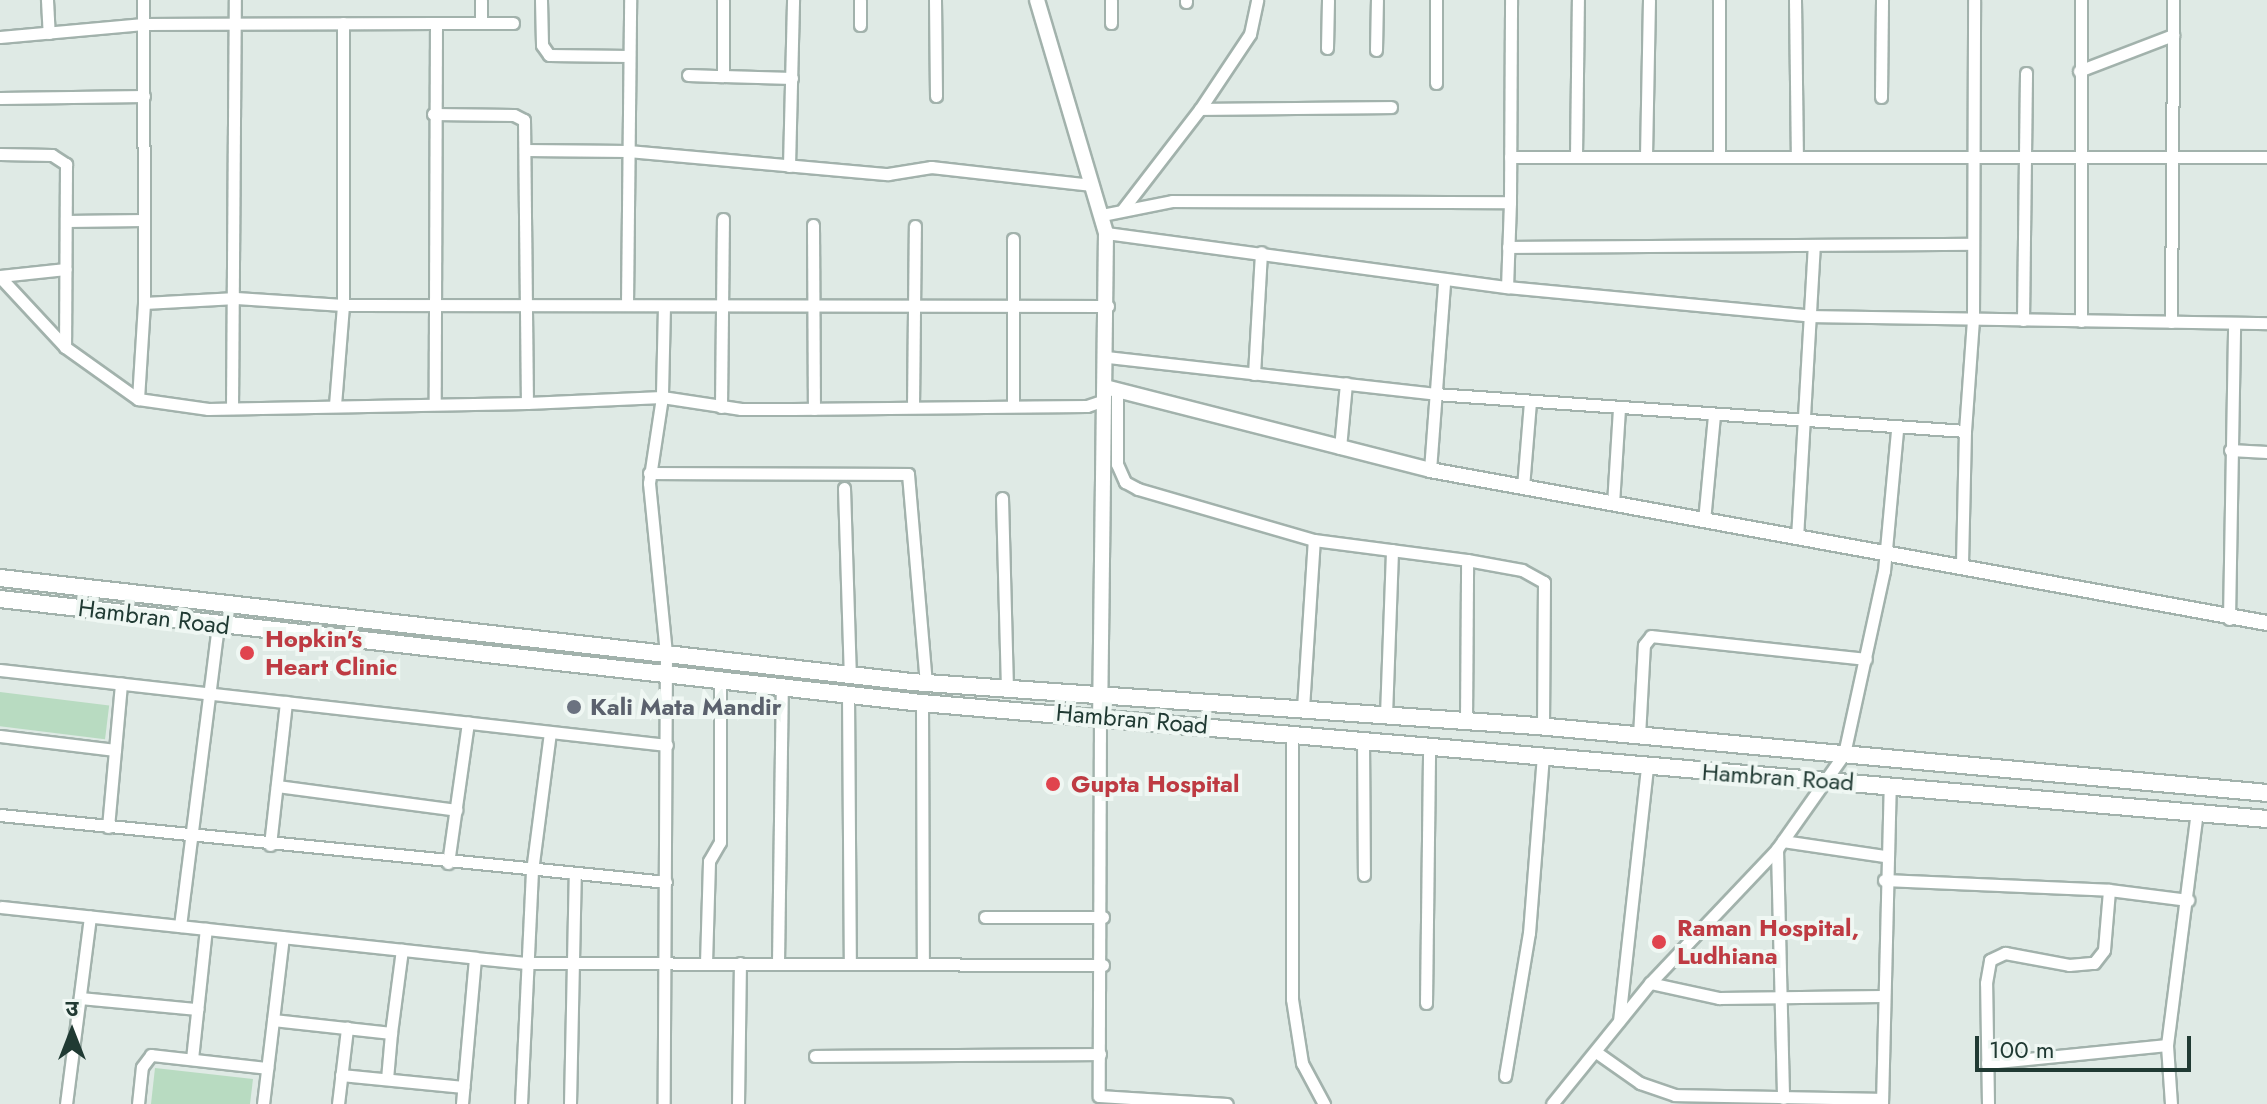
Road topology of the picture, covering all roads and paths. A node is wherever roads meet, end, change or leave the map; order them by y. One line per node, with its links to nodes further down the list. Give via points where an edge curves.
1 (47, 0): 34 (street)
2 (143, 0): 31 (street)
3 (235, 0): 32 (street)
4 (481, 0): 28 (street)
5 (541, 0): 39 (street, via 542,45 549,55)
6 (630, 0): 39 (street)
7 (723, 0): 43 (street)
8 (793, 0): 44 (street)
9 (860, 0): 33 (street)
10 (935, 0): 47 (street)
11 (1037, 0): 67 (street)
12 (1111, 0): 30 (street)
13 (1257, 0): 51 (street, via 1250,34)
14 (1328, 0): 37 (street)
15 (1377, 0): 38 (street)
16 (1436, 0): 45 (street)
17 (1511, 0): 63 (street)
18 (1578, 0): 64 (street)
19 (1649, 0): 59 (street)
20 (1719, 0): 60 (street)
21 (1795, 0): 61 (street)
22 (1882, 0): 48 (street)
23 (1974, 0): 56 (street)
24 (2081, 0): 40 (street)
25 (2173, 0): 35 (street)
26 (343, 23): 27 (street); 32 (street); 91 (street)
27 (436, 23): 28 (street); 52 (street)
28 (481, 23): 29 (street)
29 (513, 23)
30 (1111, 23)
31 (143, 24): 32 (street); 34 (street); 46 (street)
32 (235, 24): 86 (street)
33 (860, 25)
34 (49, 33): 36 (street)
35 (2173, 35): 40 (street); 62 (street)
36 (0, 37)
37 (1327, 48)
38 (1376, 50)
39 (629, 56): 54 (street)
40 (2079, 71): 58 (street)
41 (2026, 73): 57 (street)
42 (688, 75): 43 (street)
43 (723, 76): 44 (street)
44 (792, 78): 66 (street)
45 (1436, 83)
46 (144, 96): 49 (street); 72 (street)
47 (936, 96)
48 (1881, 97)
49 (0, 98)
50 (1391, 107): 51 (street)
51 (1200, 109): 69 (street)
52 (433, 114): 53 (street, via 519,115 524,120); 92 (street)
53 (525, 150): 54 (street); 88 (street)
54 (628, 151): 66 (street); 89 (street)
55 (0, 154): 73 (street, via 60,157 68,171)
56 (1973, 154): 57 (street); 61 (street); 78 (street)
57 (2027, 155): 58 (street); 100 (street)
58 (2079, 155): 62 (street); 101 (street)
59 (1646, 156): 60 (street); 64 (street)
60 (1719, 156): 61 (street)
61 (1797, 156)
62 (2172, 156): 65 (street); 102 (street)
63 (1510, 157): 64 (street); 68 (street)
64 (1576, 157)
65 (2267, 157)
66 (789, 166): 67 (street, via 894,174 931,167)
67 (1092, 185): 70 (street)
68 (1510, 202): 69 (street, via 1172,201); 79 (street)
69 (1123, 209): 70 (street)
70 (1102, 215): 76 (street)
71 (723, 219): 90 (street)
72 (144, 220): 73 (street); 87 (street)
73 (66, 221): 82 (street)
74 (813, 225): 93 (street)
75 (915, 226): 94 (street)
76 (1106, 233): 81 (street); 97 (street)
77 (1013, 239): 95 (street)
78 (1973, 244): 80 (street); 99 (street)
79 (1508, 247): 80 (street); 85 (street)
80 (1814, 247): 98 (street)
81 (1261, 252): 84 (street); 107 (street)
82 (66, 269): 83 (street); 105 (street)
83 (0, 276): 105 (street)
84 (1444, 282): 85 (street); 110 (street)
85 (1507, 287): 98 (street)
86 (236, 298): 87 (street); 91 (street); 120 (street)
87 (144, 303): 111 (street)
88 (527, 304): 89 (street); 92 (street); 114 (street)
89 (627, 304): 96 (street)
90 (720, 304): 93 (street); 96 (street); 118 (street)
91 (343, 305): 92 (street); 116 (street)
92 (433, 305): 113 (street)
93 (814, 305): 94 (street); 122 (street)
94 (914, 305): 95 (street); 119 (street)
95 (1011, 305): 97 (street); 117 (street)
96 (664, 306): 115 (street)
97 (1108, 306): 106 (street)
98 (1812, 316): 99 (street); 124 (street)
99 (1973, 319): 100 (street); 126 (street)
100 (2023, 320): 101 (street)
101 (2081, 321): 102 (street)
102 (2171, 322): 103 (street)
103 (2234, 323): 104 (street); 128 (street)
104 (2267, 323)
105 (65, 347): 111 (street)
106 (1107, 357): 107 (street); 109 (street)
107 (1254, 374): 108 (street)
108 (1346, 383): 110 (street); 127 (street)
109 (1108, 393): 117 (street, via 1087,406); 127 (street); 138 (street, via 1117,409 1117,464 1125,482); 158 (street)
110 (1435, 394): 112 (street); 130 (street)
111 (138, 399): 120 (street, via 164,406)
112 (1530, 401): 121 (street); 132 (street)
113 (435, 403): 114 (street); 116 (street)
114 (527, 403): 115 (street)
115 (661, 403): 118 (street); 131 (street)
116 (335, 405): 120 (street)
117 (1013, 406): 119 (street)
118 (721, 407): 122 (street)
119 (913, 407): 122 (street)
120 (232, 408)
121 (1619, 408): 123 (street); 135 (street)
122 (814, 409)
123 (1714, 415): 124 (street); 136 (street)
124 (1804, 422): 125 (street); 137 (street)
125 (1897, 430): 126 (street); 140 (street)
126 (1965, 431): 142 (street)
127 (1340, 448): 130 (street)
128 (2230, 450): 129 (street); 145 (street)
129 (2267, 452)
130 (1430, 470): 132 (street)
131 (649, 473): 148 (street); 154 (street, via 908,474)
132 (1523, 487): 135 (street)
133 (844, 488): 152 (street)
134 (1002, 498): 156 (street)
135 (1613, 504): 136 (street)
136 (1704, 521): 137 (street)
137 (1797, 538): 140 (street)
138 (1314, 540): 139 (street); 163 (street)
139 (1392, 550): 141 (street); 164 (street)
140 (1887, 553): 142 (street); 149 (street)
141 (1467, 560): 167 (street); 168 (street, via 1522,570 1544,582)
142 (1962, 568): 145 (street)
143 (0, 578): 148 (main road, Hambran Road)
144 (0, 599): 147 (main road, Hambran Road)
145 (2229, 619): 146 (street)
146 (2267, 623)
147 (218, 625): 151 (main road, Hambran Road); 159 (street)
148 (666, 653): 151 (street); 152 (main road, Hambran Road)
149 (1866, 659): 172 (street, via 1651,636 1644,645); 177 (street)
150 (0, 670): 155 (street)
151 (666, 674): 153 (main road, Hambran Road); 174 (street)
152 (850, 675): 154 (main road, Hambran Road)
153 (720, 680): 157 (main road, Hambran Road); 213 (street, via 720,842 709,861)
154 (926, 683): 156 (main road, Hambran Road)
155 (121, 684): 159 (street); 176 (street)
156 (1007, 687): 158 (main road, Hambran Road)
157 (782, 688): 160 (main road, Hambran Road); 215 (street)
158 (1101, 693): 163 (main road, Hambran Road); 165 (street)
159 (208, 694): 161 (street); 189 (street)
160 (848, 695): 162 (main road, Hambran Road); 216 (street)
161 (286, 702): 166 (street); 182 (street)
162 (922, 703): 165 (main road, Hambran Road); 217 (street)
163 (1303, 708): 164 (main road, Hambran Road)
164 (1386, 715): 167 (main road, Hambran Road)
165 (1100, 716): 170 (main road, Hambran Road); 204 (street)
166 (468, 722): 169 (street); 184 (street)
167 (1466, 722): 168 (main road, Hambran Road)
168 (1543, 727): 172 (main road, Hambran Road)
169 (550, 732): 174 (street); 194 (street)
170 (1292, 733): 173 (main road, Hambran Road); 253 (street, via 1294,1025 1302,1063)
171 (0, 736): 176 (street)
172 (1639, 736): 177 (main road, Hambran Road)
173 (1363, 740): 175 (main road, Hambran Road); 196 (street)
174 (667, 745): 198 (street)
175 (1429, 746): 178 (main road, Hambran Road); 223 (street)
176 (115, 750): 188 (street)
177 (1844, 754): 180 (street); 183 (main road, Hambran Road)
178 (1543, 757): 179 (main road, Hambran Road); 237 (street, via 1529,933)
179 (1647, 767): 180 (main road, Hambran Road); 226 (street)
180 (1829, 781): 181 (main road, Hambran Road); 191 (street)
181 (1890, 784): 185 (main road, Hambran Road); 192 (street)
182 (277, 786): 184 (street); 190 (street)
183 (2267, 793)
184 (456, 810): 193 (street)
185 (2197, 812): 187 (main road, Hambran Road); 200 (street)
186 (0, 815): 188 (street)
187 (2267, 819)
188 (108, 827): 189 (street)
189 (191, 836): 190 (street); 205 (street)
190 (270, 845): 193 (street)
191 (1780, 845): 192 (street); 219 (street); 222 (street)
192 (1884, 856): 197 (street)
193 (448, 863): 194 (street)
194 (532, 871): 195 (street); 210 (street)
195 (575, 874): 198 (street); 211 (street)
196 (1364, 875)
197 (1884, 880): 199 (street); 220 (street)
198 (666, 882): 212 (street)
199 (2109, 890): 200 (street); 234 (street, via 2099,961 2069,965 2005,953 1990,960)
200 (2188, 900): 229 (street)
201 (0, 911): 202 (street)
202 (90, 917): 205 (street); 221 (street)
203 (985, 917): 204 (street)
204 (1103, 917): 218 (street)
205 (180, 926): 206 (street)
206 (206, 929): 207 (street); 224 (street)
207 (283, 937): 208 (street); 225 (street)
208 (402, 950): 209 (street); 228 (street)
209 (475, 958): 210 (street); 239 (street)
210 (526, 963): 211 (street); 248 (street)
211 (576, 963): 212 (street); 249 (street)
212 (665, 963): 213 (street); 250 (street)
213 (706, 963): 214 (street)
214 (740, 963): 215 (street); 251 (street)
215 (778, 963): 216 (street)
216 (850, 964): 217 (street)
217 (923, 964): 218 (street)
218 (1103, 965): 231 (street)
219 (1650, 983): 222 (street, via 1693,996); 226 (street)
220 (1882, 996): 222 (street); 242 (street)
221 (80, 998): 224 (street); 243 (street)
222 (1784, 998): 240 (street)
223 (1426, 1003)
224 (197, 1009): 233 (street)
225 (273, 1020): 227 (street); 235 (street)
226 (1619, 1023): 230 (street)
227 (347, 1028): 228 (street); 236 (street)
228 (391, 1033): 238 (street)
229 (2167, 1045): 234 (street); 256 (street)
230 (1596, 1052): 240 (street, via 1640,1083 1675,1095); 254 (street)
231 (1100, 1054): 232 (street); 241 (street)
232 (815, 1056)
233 (192, 1059): 235 (street); 244 (street, via 158,1054 145,1060)
234 (1987, 1063): 255 (street)
235 (267, 1068): 245 (street)
236 (341, 1075): 238 (street); 246 (street)
237 (1505, 1076)
238 (387, 1079): 239 (street)
239 (463, 1087): 247 (street)
240 (1783, 1098): 242 (street)
241 (1099, 1100): 252 (street)
242 (1882, 1101)
243 (66, 1104)
244 (138, 1104)
245 (263, 1104)
246 (338, 1104)
247 (462, 1104)
248 (521, 1104)
249 (570, 1104)
250 (664, 1104)
251 (738, 1104)
252 (1227, 1104)
253 (1324, 1104)
254 (1552, 1104)
255 (1988, 1104)
256 (2171, 1104)

